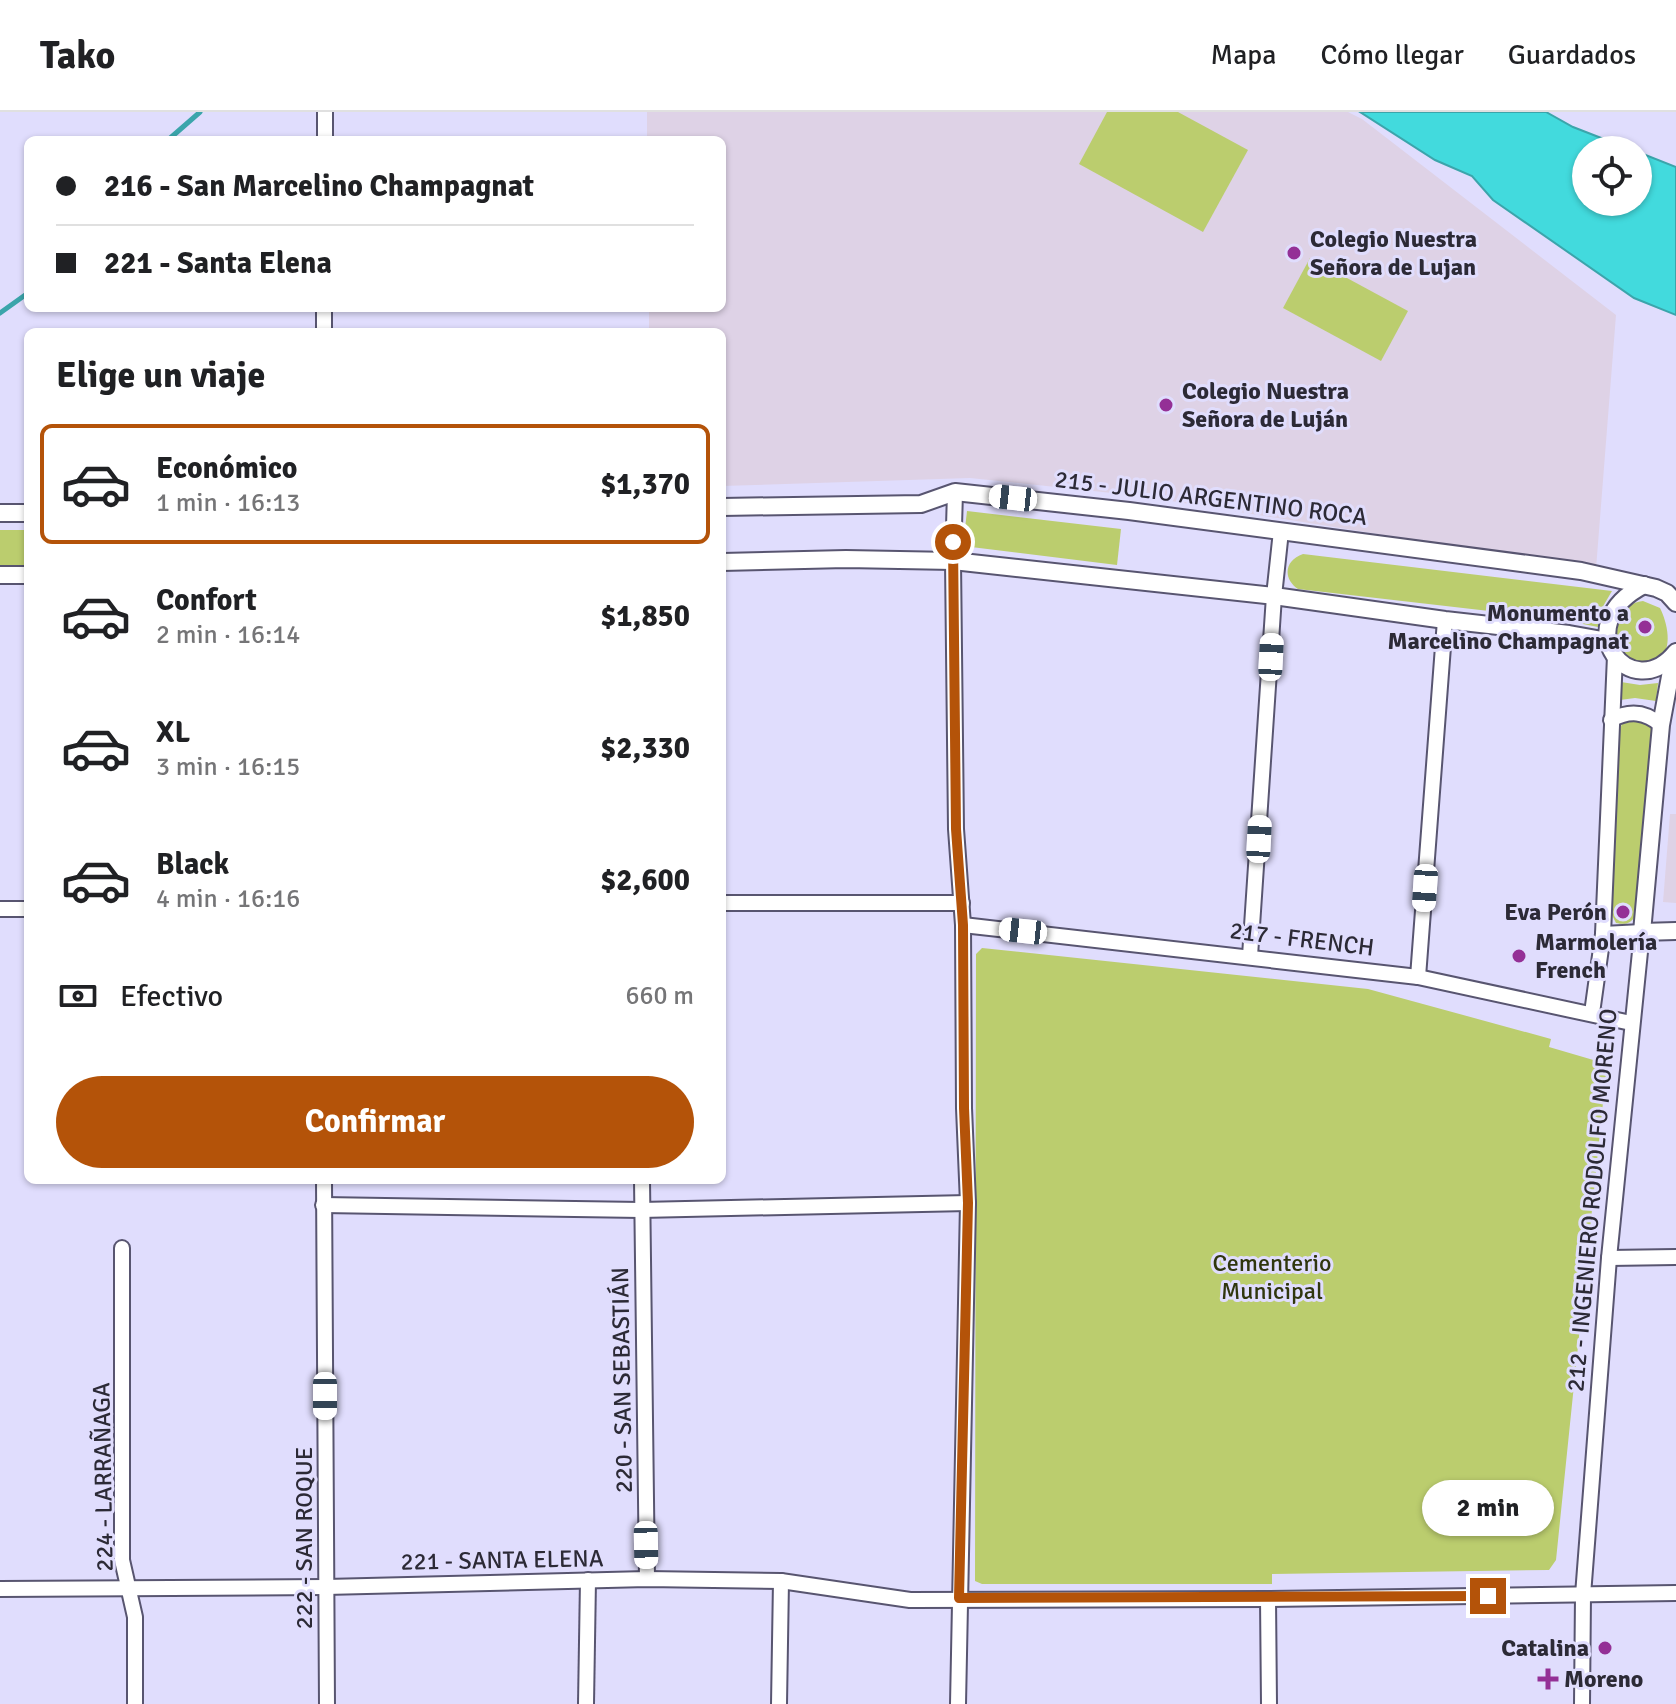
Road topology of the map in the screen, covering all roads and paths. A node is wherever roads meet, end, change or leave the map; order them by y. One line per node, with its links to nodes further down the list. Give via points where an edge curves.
1 (325, 112): 2 (street)
2 (325, 136)
3 (955, 492): 4 (street, 215 - JULIO ARGENTINO ROCA, via 921,504); 7 (street, 215 - JULIO ARGENTINO ROCA); 8 (street)
4 (726, 507)
5 (0, 513): 6 (street)
6 (24, 513)
7 (1281, 531): 13 (street, 215 - JULIO ARGENTINO ROCA, via 1581,571); 14 (street)
8 (953, 561): 9 (street); 14 (street); 22 (street, via 956,829)
9 (726, 562)
10 (0, 575): 11 (street)
11 (24, 575)
12 (1676, 585): 13 (street, 215 - JULIO ARGENTINO ROCA)
13 (1650, 587): 15 (street); 17 (street, via 1624,597 1613,611)
14 (1274, 596): 16 (street); 29 (street)
15 (1676, 603)
16 (1445, 620): 17 (street, via 1569,634); 30 (street)
17 (1611, 648): 18 (street, via 1624,665 1645,671); 19 (street, 212 - INGENIERO RODOLFO MORENO)
18 (1675, 654): 20 (street, 212 - INGENIERO RODOLFO MORENO)
19 (1611, 720): 20 (street, via 1634,712); 28 (street, 212 - INGENIERO RODOLFO MORENO)
20 (1661, 725): 27 (street, 212 - INGENIERO RODOLFO MORENO)
21 (726, 903): 22 (street)
22 (962, 903): 25 (street)
23 (0, 909): 24 (street)
24 (24, 909)
25 (963, 925): 29 (street, 217 - FRENCH); 35 (street)
26 (1676, 931): 27 (street)
27 (1642, 932): 28 (street); 32 (street, 212 - INGENIERO RODOLFO MORENO)
28 (1603, 934): 31 (street, 212 - INGENIERO RODOLFO MORENO)
29 (1250, 956): 30 (street, 217 - FRENCH)
30 (1418, 977): 31 (street, 217 - FRENCH)
31 (1592, 1013): 32 (street, 217 - FRENCH)
32 (1631, 1023): 40 (street, 212 - INGENIERO RODOLFO MORENO)
33 (324, 1184): 36 (street, 222 - SAN ROQUE)
34 (642, 1184): 37 (street, 220 - SAN SEBASTIÁN)
35 (968, 1203): 37 (street); 49 (street)
36 (323, 1205): 37 (street); 45 (street, 222 - SAN ROQUE)
37 (641, 1210): 41 (street, 220 - SAN SEBASTIÁN)
38 (122, 1248): 44 (street, 224 - LARRAÑAGA, via 122,1560)
39 (1676, 1257): 40 (street)
40 (1609, 1258): 48 (street, 212 - INGENIERO RODOLFO MORENO)
41 (647, 1579): 42 (street, 221 - SANTA ELENA); 43 (street, 221 - SANTA ELENA)
42 (588, 1580): 45 (street, 221 - SANTA ELENA); 53 (street)
43 (781, 1581): 49 (street, 221 - SANTA ELENA, via 910,1600); 54 (street)
44 (129, 1587): 45 (street, 221 - SANTA ELENA); 46 (street, 221 - SANTA ELENA); 51 (street, 224 - LARRAÑAGA, via 135,1617)
45 (326, 1587): 52 (street, 222 - SAN ROQUE)
46 (0, 1589)
47 (1676, 1593): 48 (street, 221 - SANTA ELENA)
48 (1583, 1595): 50 (street, 221 - SANTA ELENA); 57 (street, 212 - INGENIERO RODOLFO MORENO)
49 (959, 1598): 50 (street, 221 - SANTA ELENA); 55 (street)
50 (1268, 1599): 56 (street)
51 (135, 1704)
52 (327, 1704)
53 (586, 1704)
54 (779, 1704)
55 (958, 1704)
56 (1269, 1704)
57 (1582, 1704)

